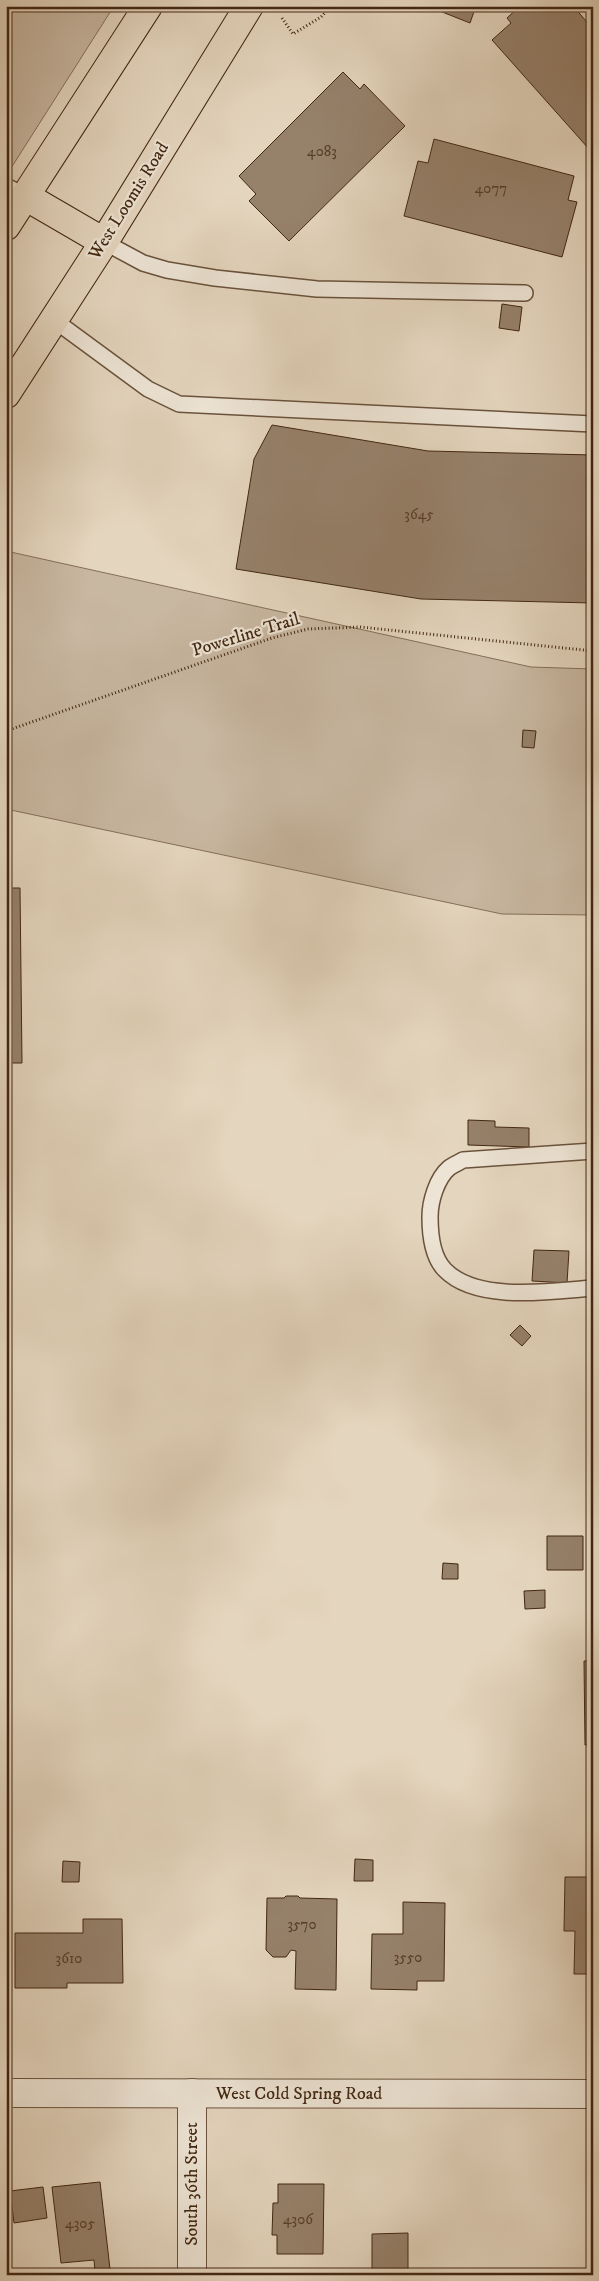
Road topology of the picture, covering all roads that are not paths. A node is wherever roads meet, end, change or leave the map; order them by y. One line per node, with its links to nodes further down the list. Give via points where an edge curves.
1 (148, 6): 3 (main road)
2 (249, 6): 5 (main road, West Loomis Road)
3 (16, 191): 4 (main road); 5 (main road)
4 (6, 226)
5 (104, 242): 6 (lane, via 143,263 215,278 317,290); 7 (main road, West Loomis Road)
6 (525, 293)
7 (54, 320): 8 (main road, West Loomis Road); 9 (lane, via 148,389 180,404)
8 (6, 394)
9 (593, 424)
10 (593, 1151): 11 (lane, via 463,1160 449,1168 441,1179 430,1206 430,1233 436,1254 445,1270 463,1282 486,1289 530,1292)
11 (593, 1288)
12 (6, 2093): 13 (street, West Cold Spring Road)
13 (192, 2094): 14 (street, West Cold Spring Road); 15 (street, South 36th Street)
14 (593, 2094)
15 (192, 2275)

